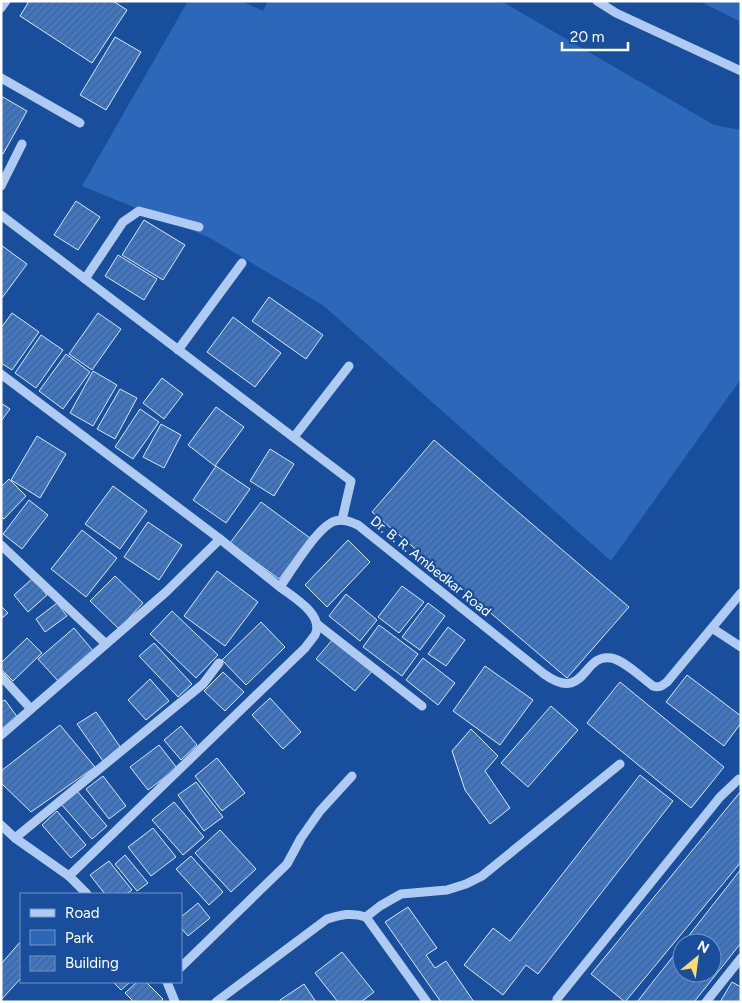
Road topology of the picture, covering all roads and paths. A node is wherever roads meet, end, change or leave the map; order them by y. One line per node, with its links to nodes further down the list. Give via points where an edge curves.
1 (6, 1): 3 (street)
2 (596, 1): 4 (street)
3 (1, 8)
4 (741, 71)
5 (1, 78): 6 (street)
6 (80, 123)
7 (22, 144): 8 (street)
8 (1, 186)
9 (1, 215): 12 (street)
10 (199, 227): 12 (street, via 139,211 123,222)
11 (242, 263): 13 (street)
12 (85, 279): 13 (street)
13 (178, 350): 16 (street)
14 (349, 366): 16 (street)
15 (1, 374): 18 (street)
16 (294, 437): 17 (street, via 351,481)
17 (342, 520): 20 (street, via 321,531); 23 (street, Dr. B. R. Ambedkar Road, via 358,525 544,674 563,684 574,683 604,657 618,660 657,688)
18 (220, 539): 20 (street); 24 (street)
19 (1, 546): 24 (street)
20 (280, 587): 22 (street, via 312,614)
21 (741, 593): 23 (street, Dr. B. R. Ambedkar Road)
22 (317, 624): 28 (street); 36 (street, via 316,634 305,648)
23 (712, 628): 25 (street)
24 (106, 644): 29 (street)
25 (741, 647)
26 (219, 663): 35 (street, via 203,684)
27 (1, 676): 29 (street)
28 (422, 706)
29 (31, 709): 30 (street)
30 (1, 735)
31 (620, 764): 38 (street, via 482,876 447,890 401,894)
32 (352, 776): 40 (street, via 320,810 287,864)
33 (741, 780): 45 (street, via 720,797)
34 (1, 825): 35 (street)
35 (15, 838): 36 (street)
36 (69, 876): 37 (street)
37 (86, 893)
38 (366, 917): 43 (street, via 355,913 327,919); 44 (street)
39 (741, 958): 46 (street)
40 (182, 967)
41 (166, 983): 42 (street)
42 (175, 1002)
43 (216, 1002)
44 (427, 1002)
45 (557, 1002)
46 (706, 1002)

